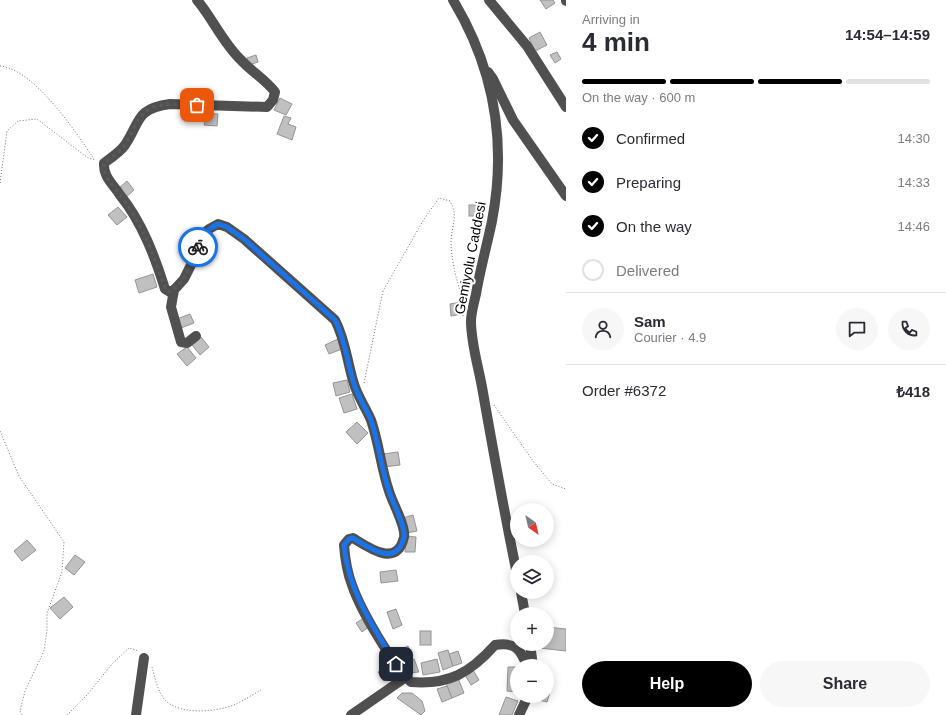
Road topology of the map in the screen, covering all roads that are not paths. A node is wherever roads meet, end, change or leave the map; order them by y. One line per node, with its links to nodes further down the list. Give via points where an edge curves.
1 (197, 0): 7 (street, via 240,60 275,92 273,100 267,106 156,106 140,117 124,146 99,161 144,233 165,289 170,292)
2 (453, 0): 4 (street, Gemiyolu Caddesi, via 468,24)
3 (489, 0): 5 (street, via 527,46)
4 (484, 68): 6 (street, via 493,79 513,120); 9 (street, Gemiyolu Caddesi, via 499,136 498,180 471,320 474,352)
5 (566, 107)
6 (566, 196)
7 (174, 290): 8 (street, via 171,307 181,342 187,343); 12 (street, via 184,279 198,251 199,238 218,224 244,239 335,320 342,334 354,384 371,420 389,491 404,536 397,549 390,554 382,554 353,538 349,539 344,545 345,559 352,585 369,619)
8 (196, 336)
9 (513, 555)
10 (144, 658): 14 (street)
11 (524, 659): 12 (street, via 514,646 495,645 480,662 463,673 441,681 411,682)
12 (406, 677): 15 (street)
13 (525, 703): 16 (street)
14 (136, 715)
15 (351, 715)
16 (519, 715)

